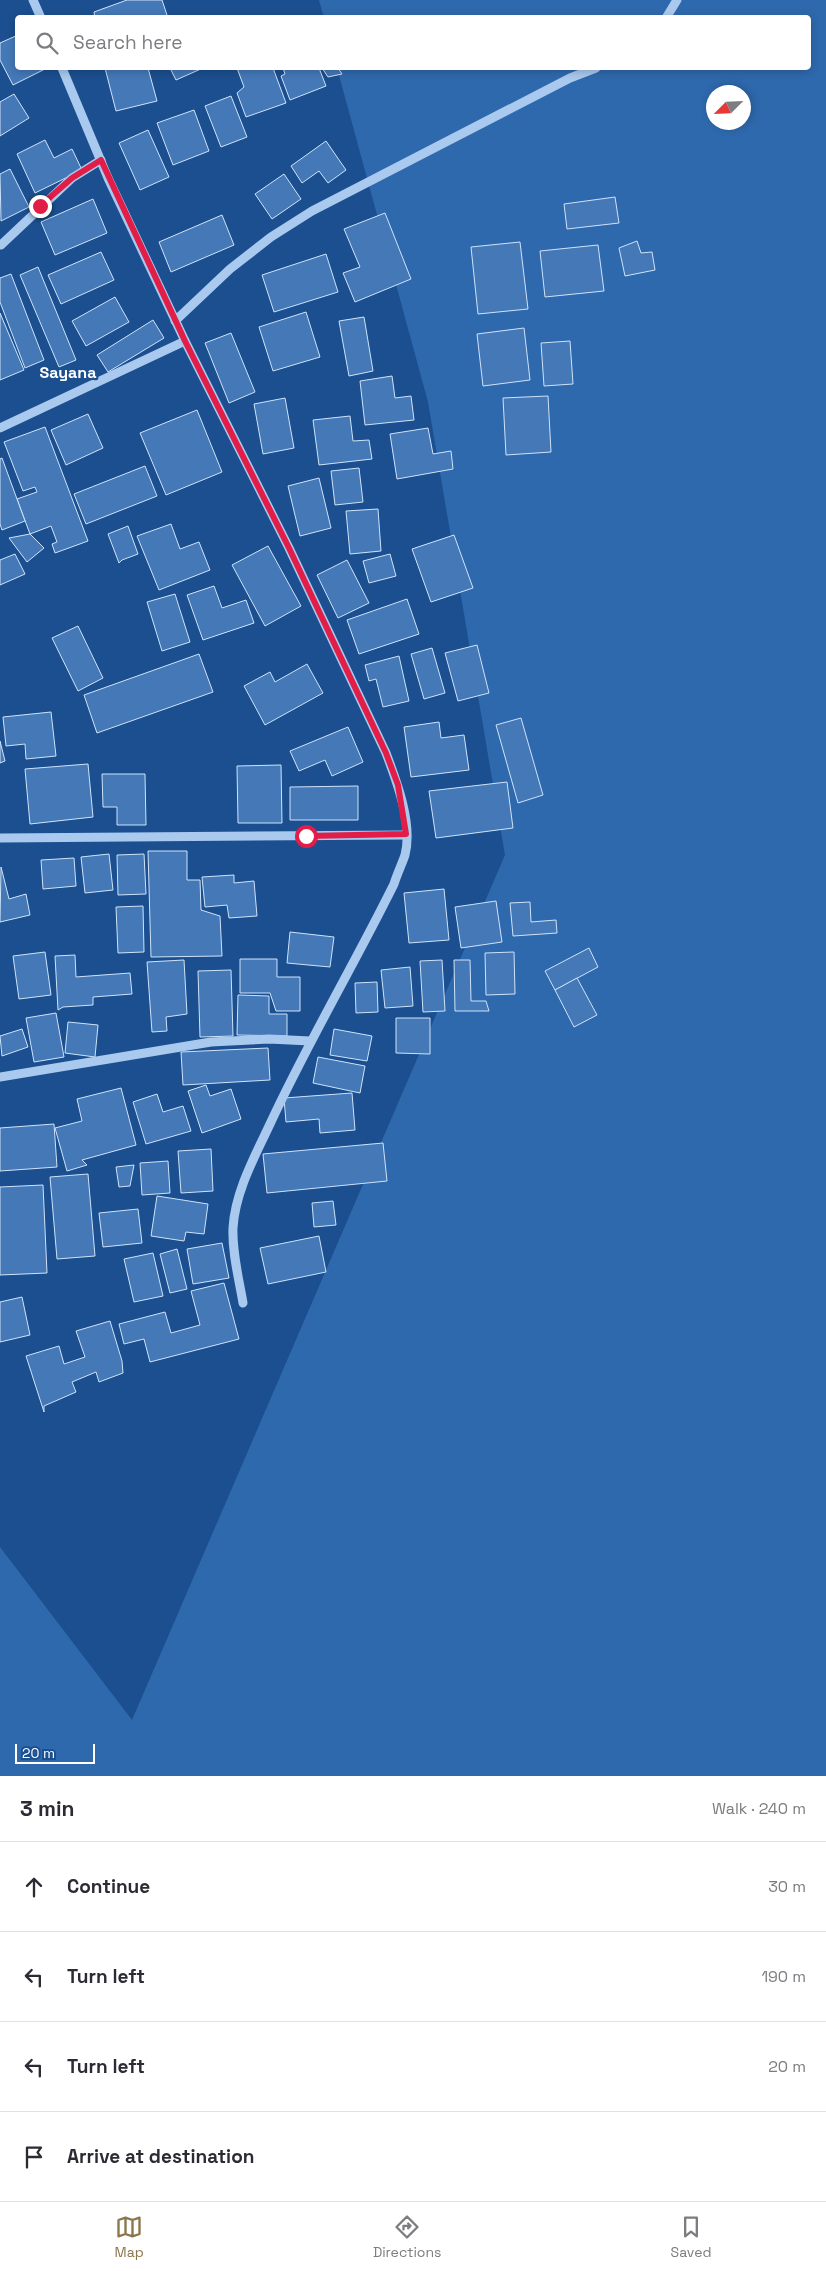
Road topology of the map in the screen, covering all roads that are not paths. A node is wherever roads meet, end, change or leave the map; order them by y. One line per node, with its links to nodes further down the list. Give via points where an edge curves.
1 (33, 0): 3 (street)
2 (677, 0): 4 (street)
3 (40, 15)
4 (668, 15)
5 (63, 70): 7 (street)
6 (591, 70): 9 (street, via 312,211 271,236)
7 (101, 160): 8 (street, via 72,178); 9 (street)
8 (1, 244)
9 (175, 321): 10 (street)
10 (185, 341): 11 (street); 12 (street, via 289,548 386,753 398,785)
11 (0, 428)
12 (406, 834): 13 (street); 14 (street, via 405,854 394,884)
13 (0, 838)
14 (310, 1041): 15 (street, via 211,1042); 16 (street, via 241,1192 233,1226)
15 (0, 1077)
16 (243, 1303)

